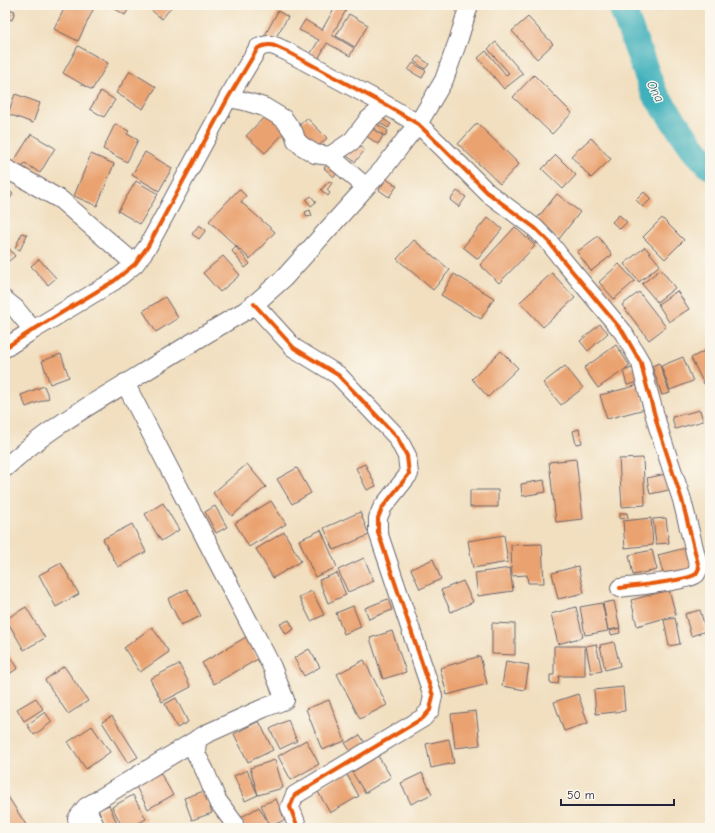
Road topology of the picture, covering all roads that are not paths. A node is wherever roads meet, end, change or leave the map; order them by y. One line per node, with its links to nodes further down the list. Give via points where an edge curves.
1 (469, 5): 4 (street, via 444,80)
2 (228, 98): 3 (street, via 258,48 266,44 286,51); 5 (street, via 264,107 284,119 296,140 308,150 315,154); 8 (street)
3 (386, 105): 4 (street); 5 (street, via 368,120 352,141)
4 (418, 124): 7 (street); 15 (street, via 488,193 535,228 549,242 623,332 641,363)
5 (330, 156): 7 (street)
6 (5, 168): 8 (street, via 61,200)
7 (366, 187): 10 (street, via 284,278)
8 (136, 264): 11 (street, via 114,281)
9 (5, 300): 11 (street)
10 (254, 304): 13 (street); 20 (street, via 294,348 338,375 397,437 407,456 409,474 382,508 378,518 378,532 433,696 430,710 423,718 295,796 290,807)
11 (33, 330): 12 (street)
12 (5, 348)
13 (125, 383): 14 (street, via 49,432); 17 (street, via 272,667 285,700)
14 (5, 468)
15 (703, 577): 16 (street)
16 (620, 588)
17 (197, 739): 18 (street, via 81,813); 19 (street, via 196,754 217,800 234,823)
18 (96, 828)
19 (234, 828)
20 (298, 828)

